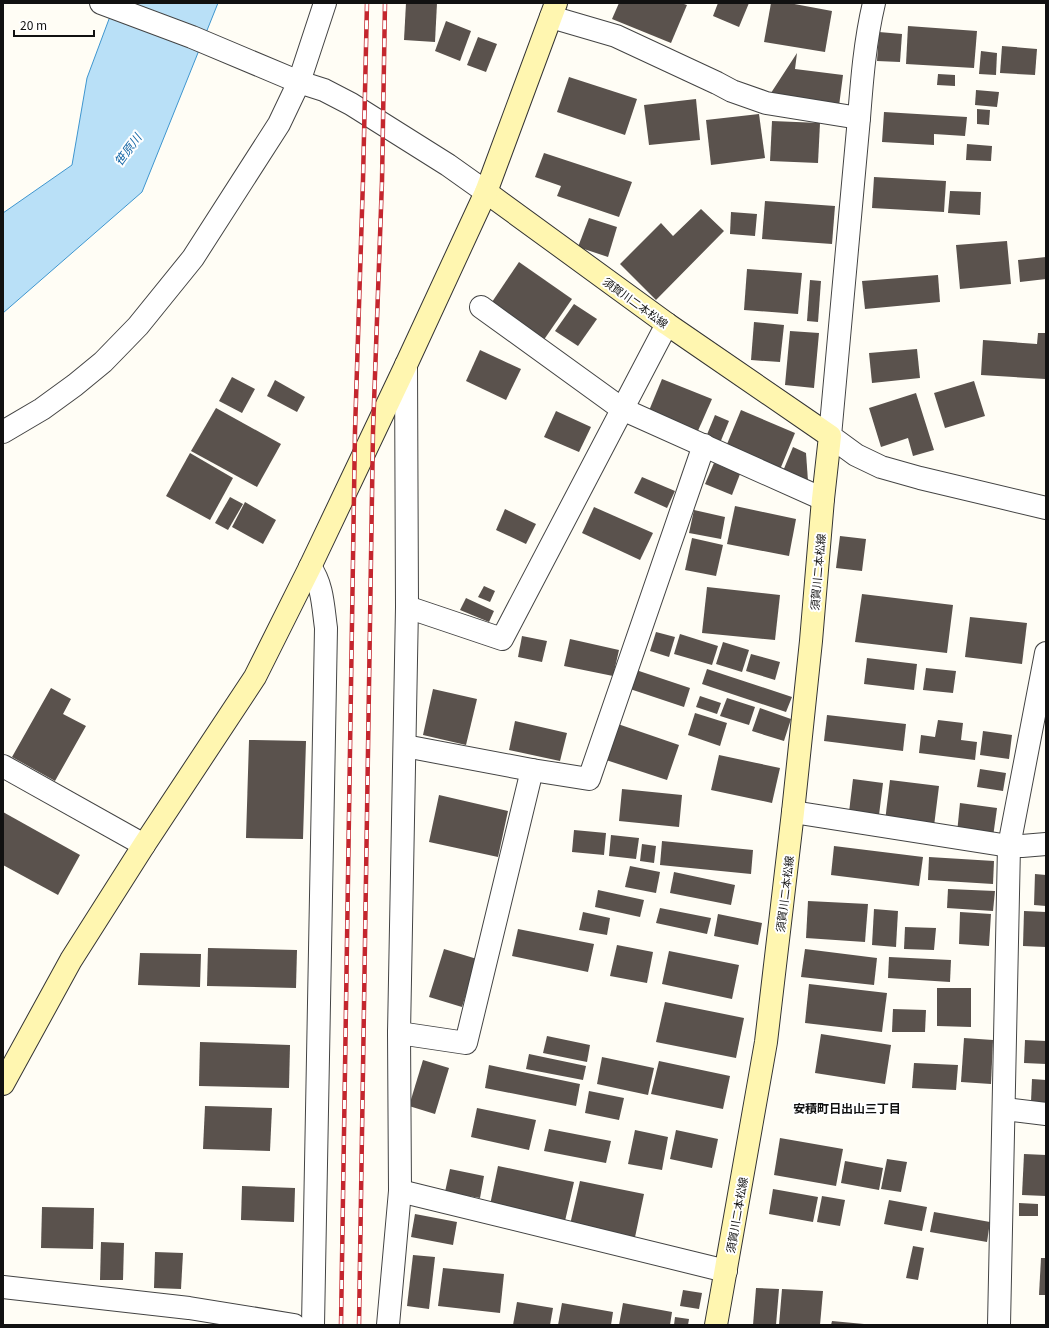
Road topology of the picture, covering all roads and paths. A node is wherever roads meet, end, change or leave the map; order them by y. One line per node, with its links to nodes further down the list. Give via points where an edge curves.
1 (100, 3): 5 (street, via 192,37)
2 (325, 3): 5 (street)
3 (874, 3): 6 (street, via 862,74)
4 (553, 10): 6 (street, via 750,98 766,103); 7 (main road)
5 (291, 79): 7 (street, via 324,90 351,104); 12 (street, via 279,124 193,258 138,326 103,362 75,384 42,409)
6 (859, 118): 13 (street)
7 (486, 192): 9 (main road, 須賀川二本松線); 10 (main road)
8 (481, 307): 11 (street)
9 (667, 324): 11 (street); 13 (main road, 須賀川二本松線)
10 (406, 365): 17 (main road); 18 (street)
11 (622, 409): 14 (street); 18 (street, via 502,639)
12 (3, 432)
13 (830, 436): 15 (main road, 須賀川二本松線); 16 (street, via 856,455 881,466 920,478)
14 (704, 445): 15 (street); 22 (street, via 589,779)
15 (823, 498): 23 (main road, 須賀川二本松線)
16 (1046, 508)
17 (310, 566): 25 (main road, via 255,677); 36 (street, via 320,586 326,628)
18 (407, 607): 20 (street)
19 (1046, 653): 26 (street)
20 (405, 746): 22 (street); 27 (street)
21 (3, 766): 25 (street)
22 (532, 770): 27 (street, via 466,1043)
23 (793, 812): 26 (street); 32 (main road, 須賀川二本松線, via 766,1042)
24 (1046, 844): 26 (street)
25 (144, 845): 28 (main road, via 71,960)
26 (1009, 846): 29 (street)
27 (400, 1033): 31 (street)
28 (3, 1084)
29 (1004, 1109): 30 (street); 39 (street)
30 (1046, 1114)
31 (400, 1191): 32 (street); 37 (street)
32 (726, 1271): 38 (main road, 須賀川二本松線)
33 (3, 1288): 34 (street)
34 (187, 1316): 35 (street)
35 (294, 1325)
36 (313, 1325)
37 (388, 1325)
38 (716, 1325)
39 (999, 1325)

